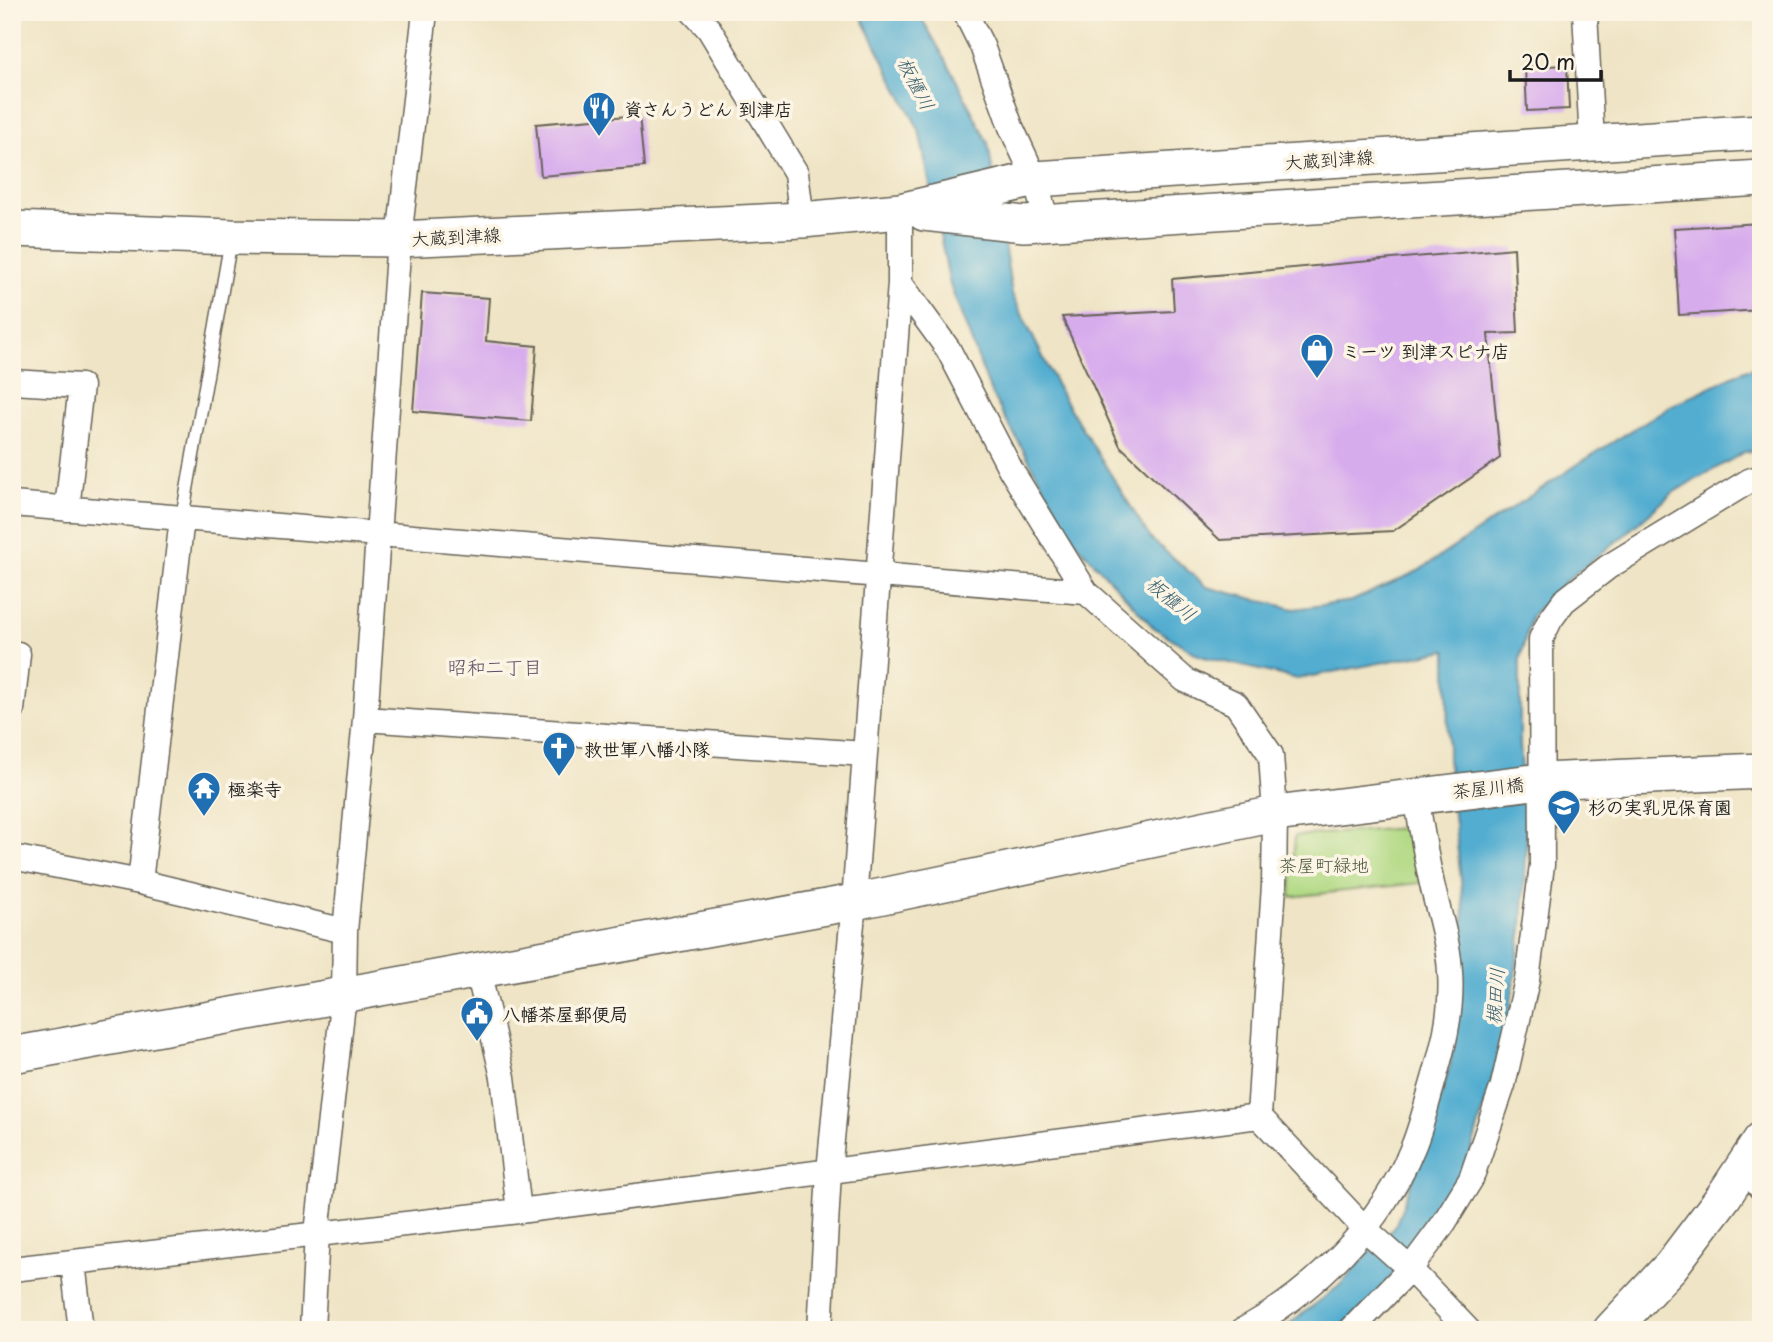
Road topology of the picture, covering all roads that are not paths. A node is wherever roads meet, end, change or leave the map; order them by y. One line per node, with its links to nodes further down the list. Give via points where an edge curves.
1 (425, 12): 14 (street)
2 (693, 12): 10 (street, via 709,30 796,173)
3 (965, 12): 8 (street, via 1011,127)
4 (1585, 12): 6 (street)
5 (1761, 132): 6 (main road, 大蔵到津線)
6 (1592, 142): 8 (main road, 大蔵到津線)
7 (1761, 178): 11 (main road, 大蔵到津線)
8 (1024, 181): 9 (main road, 大蔵到津線); 11 (street)
9 (900, 211): 10 (main road, 大蔵到津線); 11 (main road, 大蔵到津線); 15 (street)
10 (802, 220): 14 (main road, 大蔵到津線)
11 (1035, 224)
12 (12, 229): 13 (main road, 大蔵到津線)
13 (232, 237): 14 (main road, 大蔵到津線); 20 (lane)
14 (399, 239): 21 (street)
15 (900, 283): 22 (street); 23 (street, via 948,349 1011,470)
16 (12, 382): 19 (street, via 81,386)
17 (1761, 477): 29 (street, via 1608,567 1564,601 1550,620 1541,639)
18 (12, 505): 19 (street)
19 (67, 509): 20 (street)
20 (183, 518): 21 (street); 33 (street)
21 (377, 535): 22 (street); 26 (street)
22 (879, 576): 23 (street); 27 (street)
23 (1086, 592): 31 (street, via 1185,680 1236,704 1271,755)
24 (12, 654): 25 (street, via 18,654)
25 (12, 710)
26 (365, 719): 27 (street); 35 (street)
27 (866, 754): 34 (street)
28 (1761, 771): 29 (main road, 茶屋川橋)
29 (1542, 781): 30 (main road, 茶屋川橋); 47 (street, via 1541,878 1527,980 1503,1085 1471,1179)
30 (1426, 794): 31 (main road, 茶屋川橋); 43 (street, via 1425,857 1451,971 1446,1040 1413,1147)
31 (1275, 814): 34 (main road, 茶屋川橋); 39 (street)
32 (12, 857): 33 (street)
33 (140, 882): 35 (street)
34 (854, 902): 36 (main road, 茶屋川橋); 41 (street)
35 (345, 931): 37 (street)
36 (478, 971): 37 (main road, 茶屋川橋); 42 (street, via 503,1077)
37 (344, 995): 38 (main road, 茶屋川橋); 44 (street)
38 (12, 1055)
39 (1259, 1116): 41 (street); 43 (street)
40 (1755, 1165): 54 (main road)
41 (829, 1172): 42 (street); 50 (street)
42 (519, 1211): 44 (street)
43 (1364, 1228): 47 (street); 51 (street, via 1302,1291)
44 (317, 1233): 45 (street); 49 (street)
45 (73, 1263): 46 (street); 48 (street)
46 (12, 1269)
47 (1410, 1269): 52 (street); 53 (street)
48 (81, 1330)
49 (312, 1330)
50 (820, 1330)
51 (1243, 1330)
52 (1351, 1330)
53 (1468, 1330)
54 (1611, 1330)

